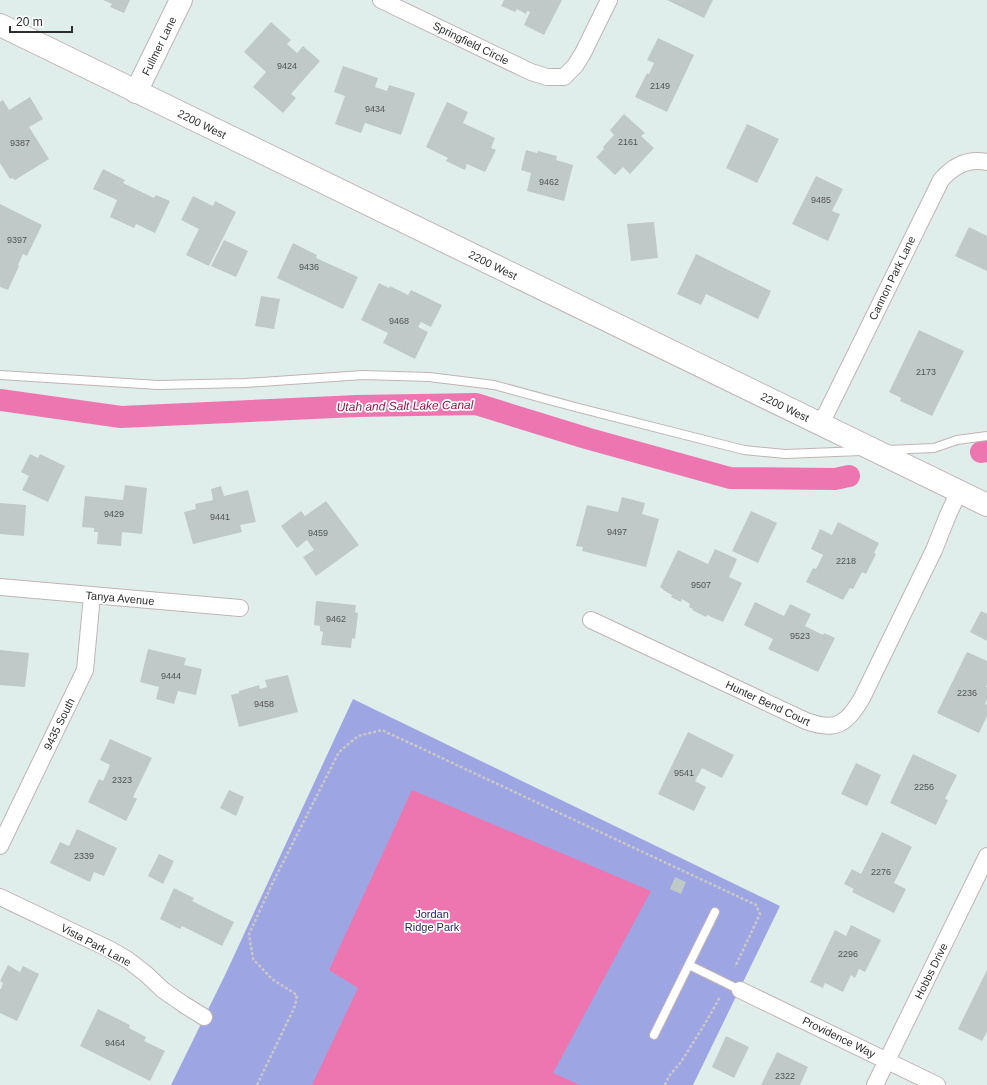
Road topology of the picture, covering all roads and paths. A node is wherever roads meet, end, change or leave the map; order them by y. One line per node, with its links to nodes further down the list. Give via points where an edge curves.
1 (181, 0): 5 (street, Fullmer Lane)
2 (381, 0): 3 (street, Springfield Circle, via 546,77 564,77 574,66)
3 (609, 0)
4 (0, 25): 5 (street, 2200 West)
5 (136, 92): 8 (street, 2200 West)
6 (987, 162): 8 (street, Cannon Park Lane, via 981,160 963,163 954,167 941,180)
7 (0, 375): 10 (lane, via 158,385 245,383 363,375 429,377 494,385 744,450 785,454)
8 (822, 424): 10 (street, 2200 West)
9 (987, 436): 10 (lane, via 957,440 934,448)
10 (875, 450): 11 (street, 2200 West)
11 (959, 491): 12 (street, 2200 West); 16 (street, Hunter Bend Court, via 934,550 862,698 845,721 833,726 806,721)
12 (987, 505)
13 (0, 587): 14 (street, Tanya Avenue)
14 (92, 596): 15 (street, Tanya Avenue); 17 (street, 9435 South, via 85,670)
15 (240, 608)
16 (591, 620)
17 (0, 846)
18 (987, 856): 27 (street, Hobbs Drive)
19 (0, 897): 25 (street, Vista Park Lane, via 128,960 163,990)
20 (715, 912): 21 (lane)
21 (689, 965): 23 (lane); 26 (lane)
22 (735, 967): 28 (path, via 760,914 756,905 382,730 358,736 339,752 273,882 250,934 252,959 272,979 297,995 295,1006)
23 (740, 990): 27 (street, Providence Way)
24 (720, 997): 29 (path)
25 (204, 1016)
26 (654, 1035)
27 (887, 1060): 30 (street, Hobbs Drive); 31 (street, Providence Way)
28 (257, 1085)
29 (665, 1085)
30 (875, 1085)
31 (937, 1085)

